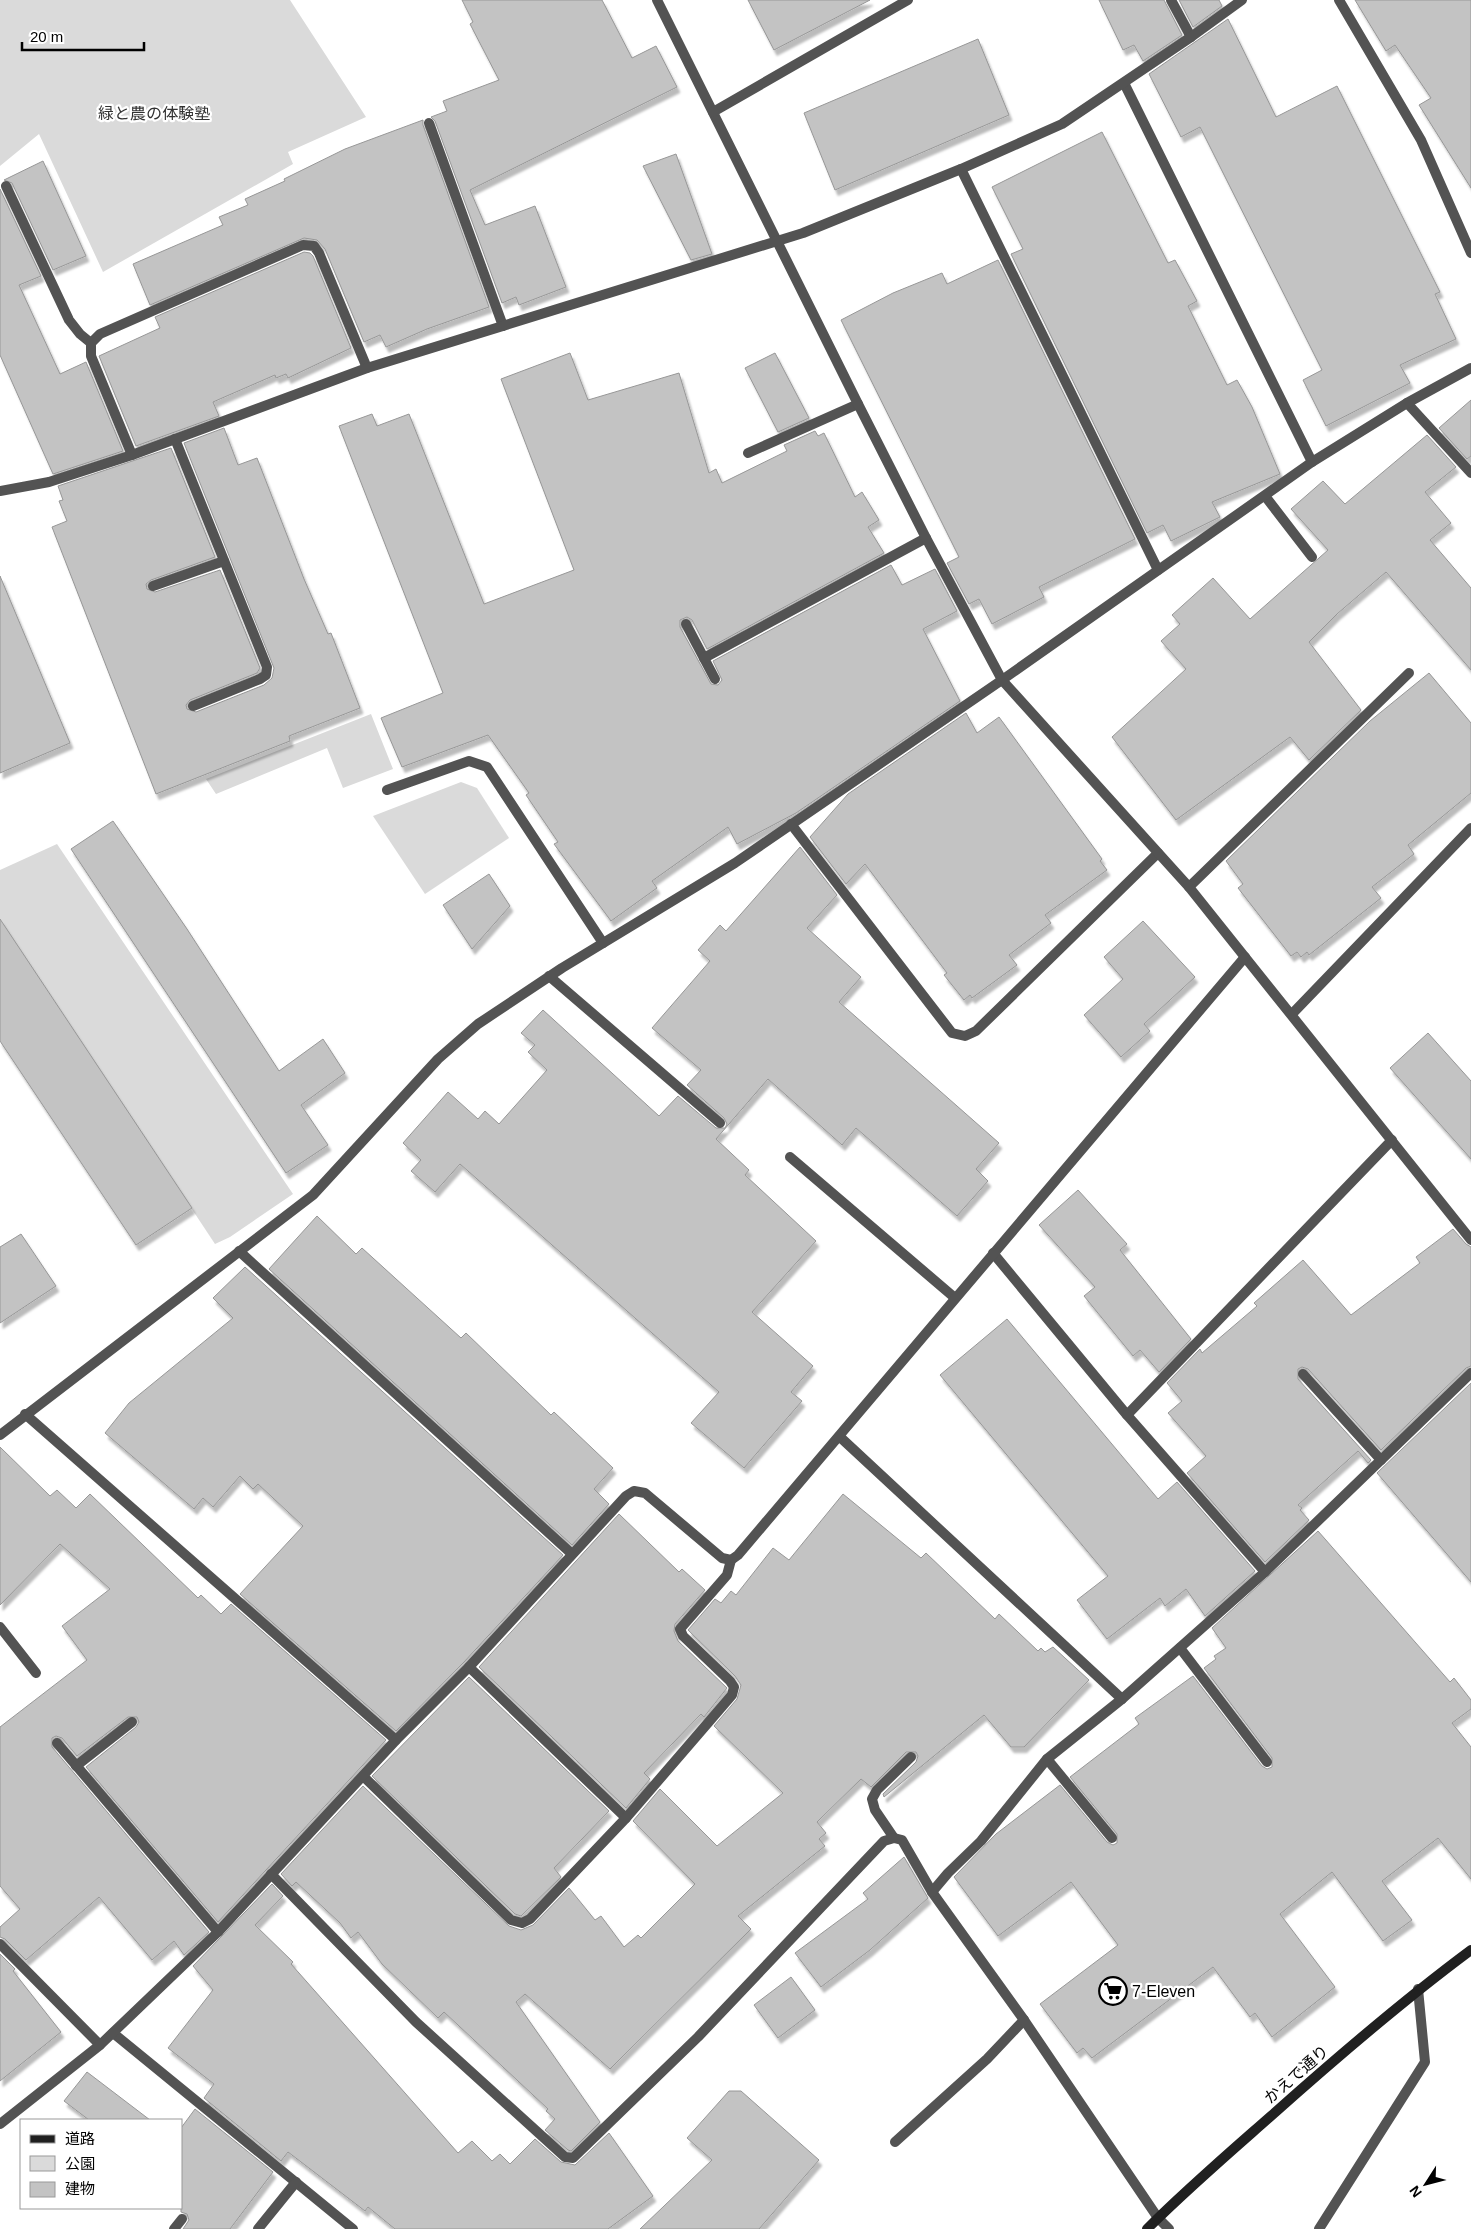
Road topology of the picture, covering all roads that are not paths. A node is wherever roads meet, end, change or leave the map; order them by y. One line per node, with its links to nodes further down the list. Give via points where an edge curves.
1 (657, 0): 8 (street)
2 (908, 0): 8 (street)
3 (1171, 0): 6 (street)
4 (1242, 0): 6 (street)
5 (1339, 0): 13 (street, via 1421,140)
6 (1191, 37): 7 (street)
7 (1124, 83): 10 (street, via 1062,124); 23 (street)
8 (713, 112): 12 (street)
9 (429, 123): 14 (street)
10 (961, 170): 12 (street); 30 (street)
11 (6, 186): 15 (street, via 69,320)
12 (776, 242): 14 (street); 19 (street)
13 (1471, 254)
14 (503, 326): 16 (street)
15 (91, 343): 16 (street, via 100,334 303,245 314,246 319,253); 22 (street, via 91,356)
16 (367, 368): 20 (street)
17 (1471, 368): 18 (street)
18 (1407, 403): 23 (street); 24 (street)
19 (858, 404): 21 (street); 27 (street)
20 (175, 439): 22 (street); 29 (street)
21 (748, 453)
22 (132, 455): 25 (street, via 49,482)
23 (1312, 462): 26 (street)
24 (1471, 473)
25 (0, 491)
26 (1265, 496): 28 (street); 30 (street)
27 (926, 538): 33 (street); 36 (street)
28 (1312, 558)
29 (224, 561): 31 (street); 37 (street, via 267,667 266,675)
30 (1158, 570): 36 (street)
31 (153, 586)
32 (686, 624): 33 (street)
33 (704, 658): 35 (street)
34 (1409, 673): 42 (street)
35 (715, 679)
36 (1002, 680): 39 (street); 41 (street)
37 (193, 706)
38 (386, 790): 43 (street, via 469,761 488,767)
39 (791, 824): 41 (street, via 952,1033 965,1036 976,1031); 43 (street, via 735,863)
40 (1471, 828): 46 (street)
41 (1158, 853): 42 (street)
42 (1188, 887): 44 (street)
43 (603, 943): 45 (street)
44 (1245, 957): 46 (street); 52 (street)
45 (549, 976): 47 (street); 51 (street, via 478,1024 438,1059 313,1195)
46 (1292, 1014): 48 (street)
47 (720, 1123)
48 (1392, 1140): 50 (street); 57 (street)
49 (790, 1157): 53 (street)
50 (1471, 1240)
51 (239, 1251): 56 (street); 61 (street)
52 (993, 1253): 53 (street); 57 (street)
53 (955, 1298): 59 (street)
54 (1471, 1373): 60 (street)
55 (1303, 1374): 60 (street)
56 (25, 1414): 58 (street); 70 (street)
57 (1128, 1415): 63 (street)
58 (0, 1435)
59 (840, 1437): 62 (street); 68 (street)
60 (1381, 1460): 63 (street)
61 (572, 1554): 62 (street, via 634,1491 645,1493 722,1558); 66 (street)
62 (731, 1560): 77 (street, via 727,1575 680,1629 683,1636 730,1681 734,1687 732,1695)
63 (1265, 1572): 65 (street)
64 (0, 1627): 67 (street)
65 (1180, 1648): 68 (street); 74 (street)
66 (469, 1667): 70 (street); 77 (street)
67 (36, 1673)
68 (1122, 1699): 73 (street)
69 (132, 1722): 75 (street)
70 (396, 1740): 76 (street)
71 (57, 1744): 75 (street)
72 (912, 1757): 78 (street, via 872,1799 875,1810)
73 (1047, 1759): 79 (street); 81 (street, via 981,1841)
74 (1267, 1762)
75 (76, 1766): 82 (street)
76 (364, 1777): 77 (street, via 511,1920 522,1923 530,1919); 80 (street)
77 (626, 1818)
78 (894, 1838): 80 (street, via 884,1841 698,2037 573,2158 565,2157 416,2022); 81 (street, via 902,1840)
79 (1112, 1838)
80 (271, 1874): 82 (street)
81 (932, 1892): 86 (street)
82 (218, 1932): 87 (street)
83 (0, 1944): 88 (street)
84 (1471, 1950): 85 (street, かえで通り)
85 (1418, 1989): 92 (street, かえで通り, via 1322,2070); 99 (street, via 1425,2062)
86 (1024, 2020): 90 (street, via 987,2059); 92 (street)
87 (113, 2033): 88 (street); 91 (street)
88 (100, 2045): 89 (street)
89 (0, 2124)
90 (895, 2142)
91 (296, 2182): 95 (street); 96 (street)
92 (1158, 2218): 97 (street, かえで通り); 98 (street)
93 (182, 2219): 94 (street)
94 (174, 2229)
95 (258, 2229)
96 (353, 2229)
97 (1147, 2229)
98 (1169, 2229)
99 (1319, 2229)

